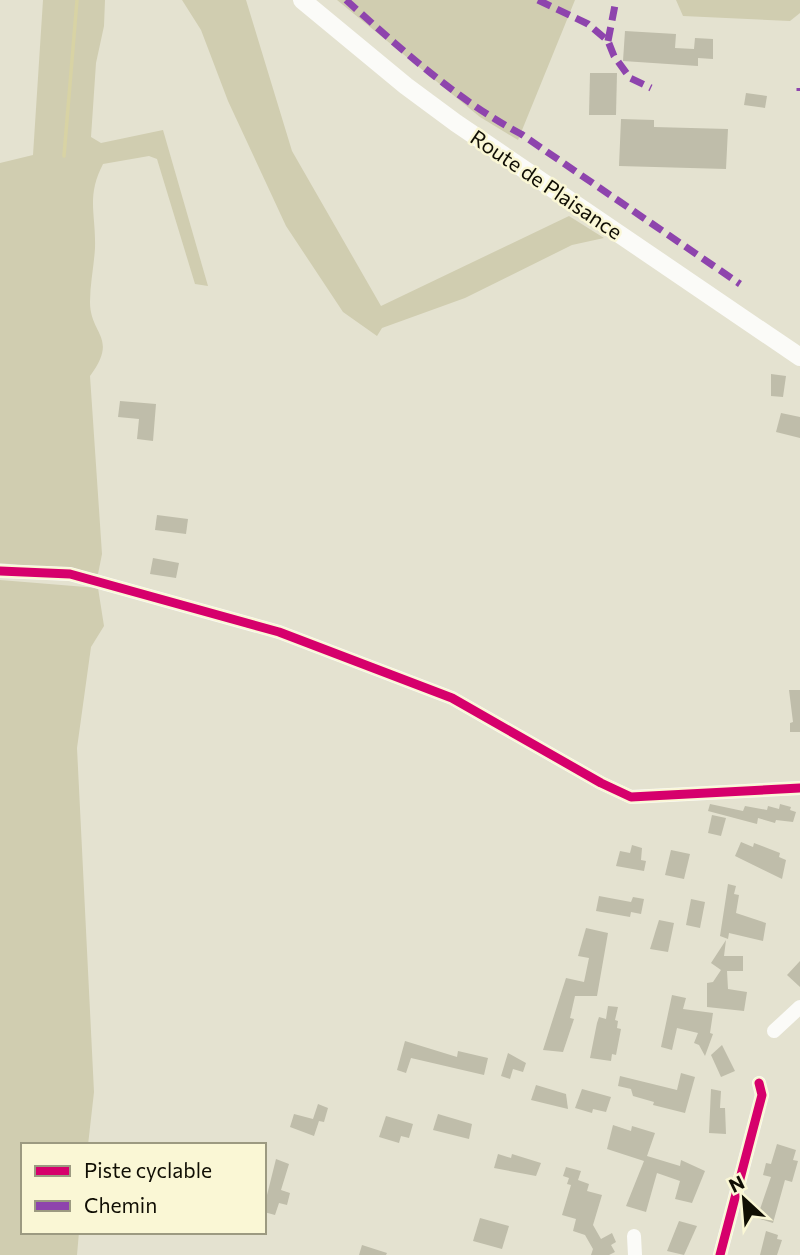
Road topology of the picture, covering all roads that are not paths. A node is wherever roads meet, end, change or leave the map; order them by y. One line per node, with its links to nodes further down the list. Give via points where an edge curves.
1 (302, 0): 2 (main road, Route de Plaisance, via 456,123)
2 (800, 357)
3 (0, 571): 4 (street, via 70,574 279,632 452,698 631,797)
4 (800, 788)
5 (800, 1007): 6 (street)
6 (774, 1031)
7 (759, 1083): 10 (street, via 762,1096)
8 (634, 1236): 9 (street)
9 (635, 1255)
10 (720, 1255)

